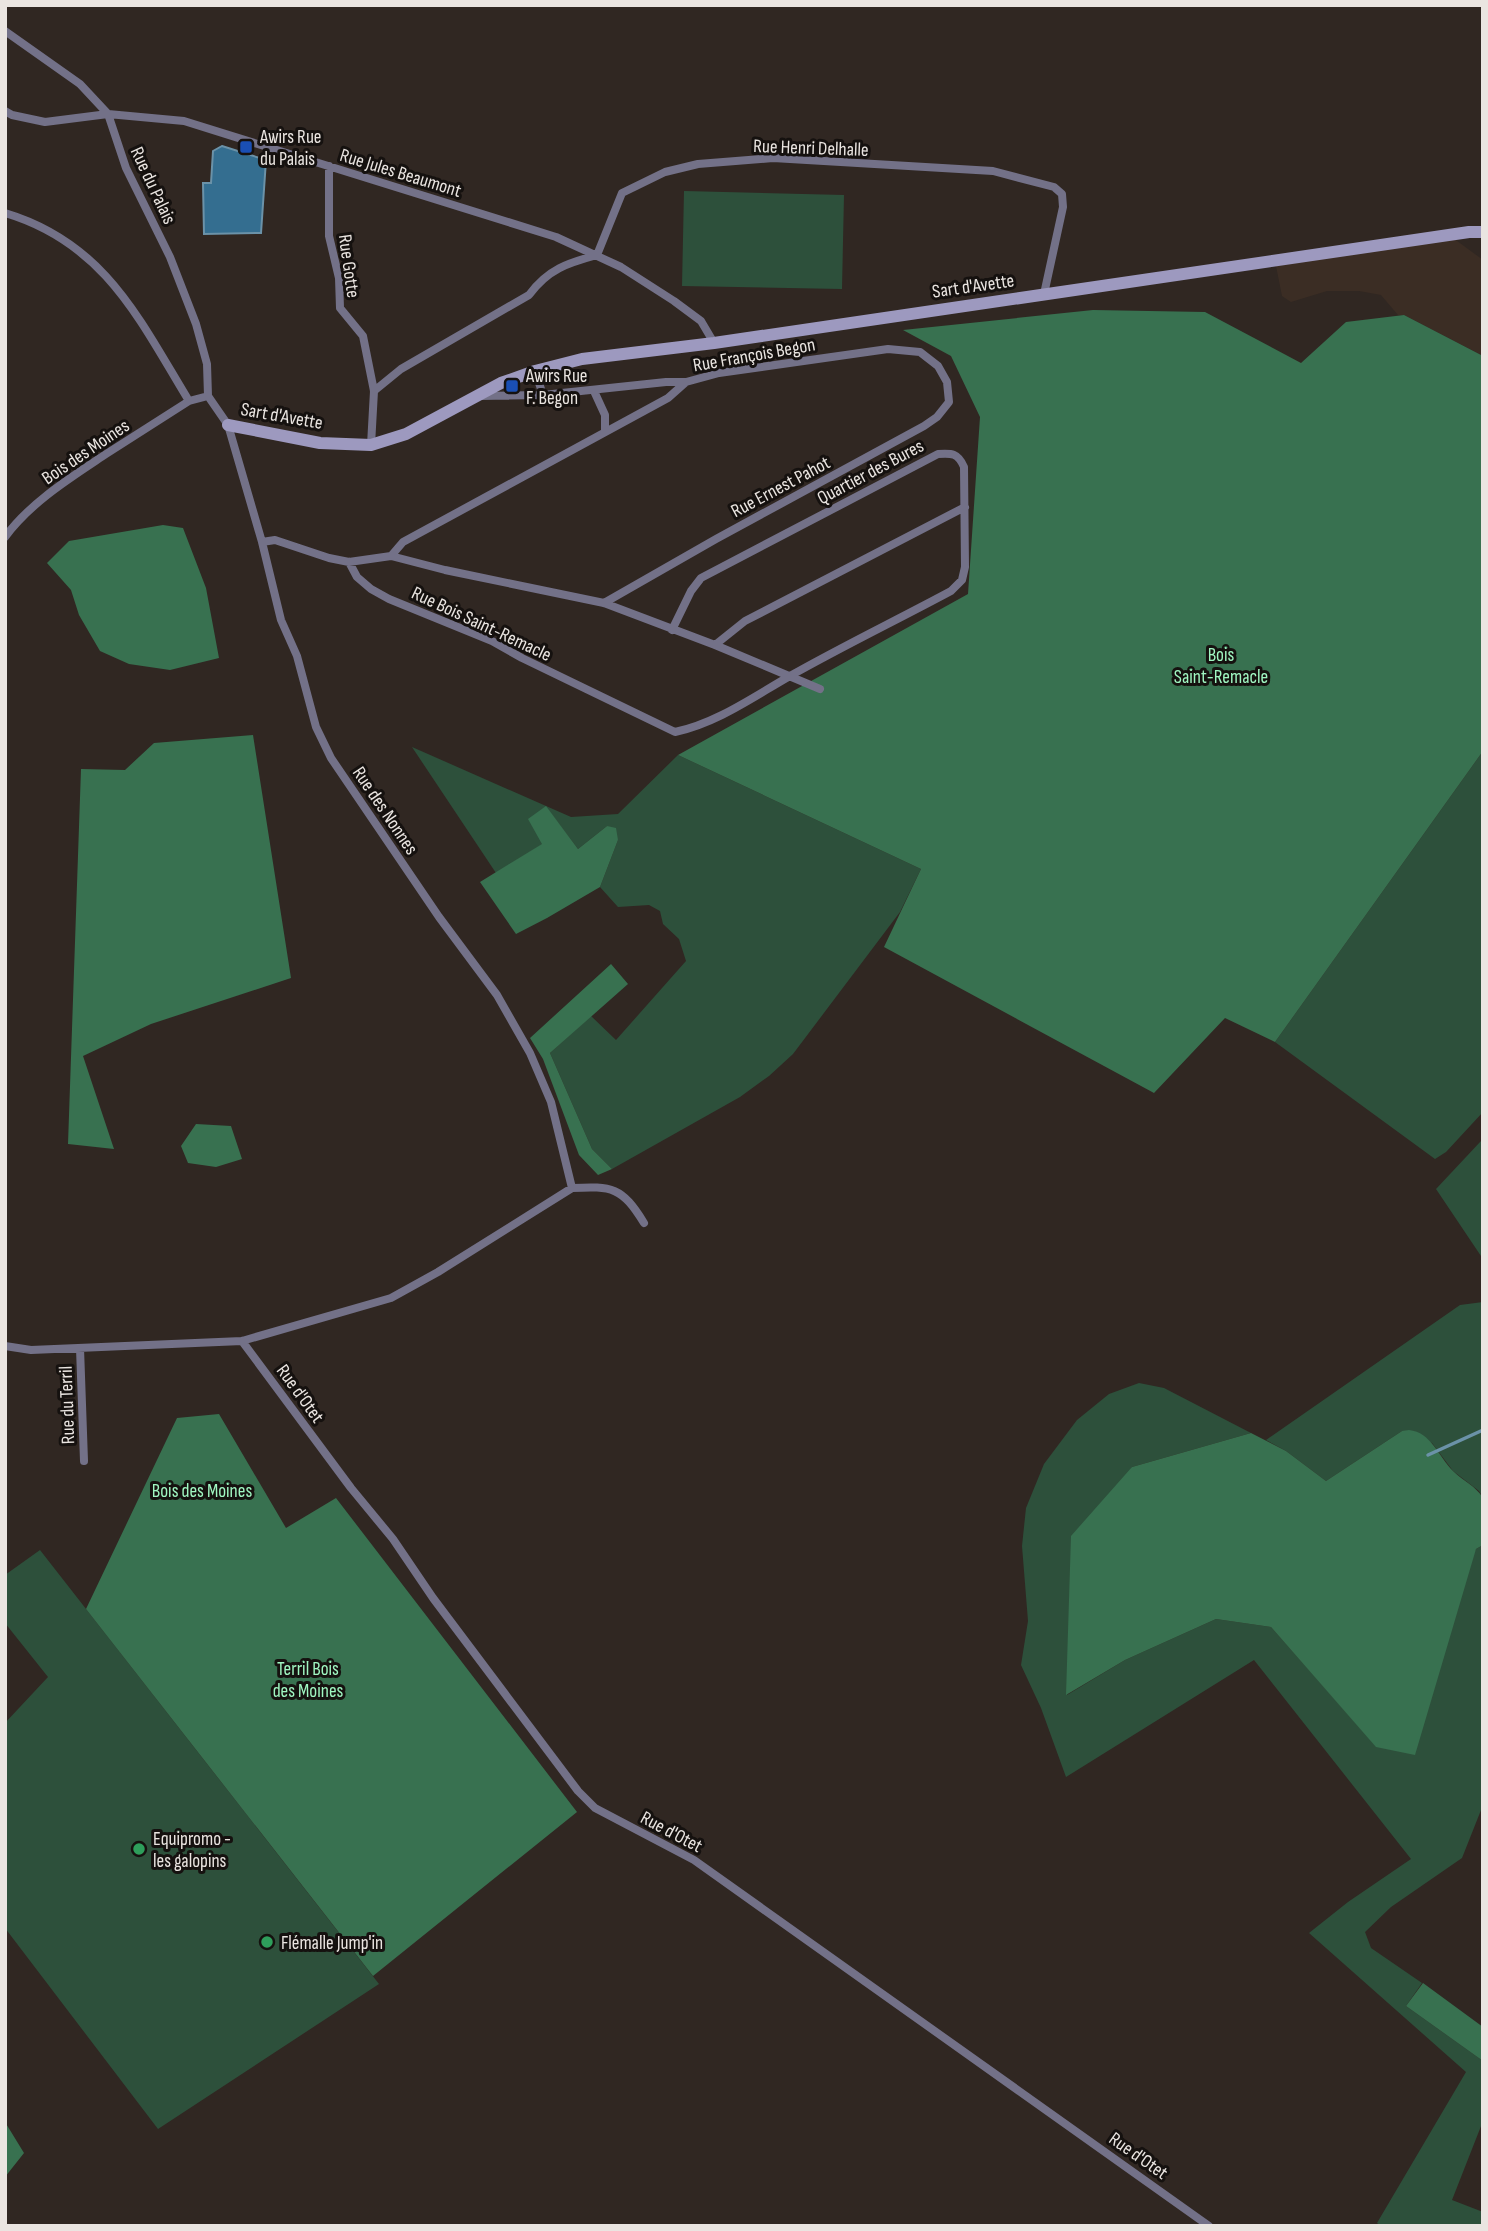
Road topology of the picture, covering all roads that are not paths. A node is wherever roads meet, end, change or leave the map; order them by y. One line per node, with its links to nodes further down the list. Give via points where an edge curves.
1 (5, 31): 3 (street, Rue du Palais, via 80,84)
2 (5, 111): 3 (street, Rue Jules Beaumont, via 45,122)
3 (108, 114): 4 (street, Rue Jules Beaumont, via 184,121); 16 (street, Rue du Palais, via 126,168 170,257 196,324)
4 (329, 166): 7 (street, Rue Jules Beaumont, via 556,237); 13 (street, Rue Gotte, via 329,236 340,308 363,336)
5 (5, 213): 18 (street, via 60,238 101,269 130,304)
6 (1483, 232): 8 (street, Sart d'Avette)
7 (597, 255): 8 (street, Rue Henri Delhalle, via 622,193 665,172 698,164 773,158 993,171 1054,187 1062,194); 9 (street, Rue Jules Beaumont, via 692,314); 13 (street, via 564,264 538,282 529,295 401,369)
8 (1044, 294): 9 (street, Sart d'Avette)
9 (714, 343): 10 (street, Sart d'Avette, via 582,359)
10 (535, 371): 15 (street); 17 (street, Sart d'Avette)
11 (686, 382): 12 (street, Rue François Begon, via 719,373 888,349 920,352 938,366); 14 (street, Sart d'Avette); 20 (street, Rue François Begon, via 668,398)
12 (947, 382): 27 (street, Rue Ernest Pahot, via 949,402 924,426)
13 (374, 391): 21 (street, Rue Gotte)
14 (594, 391): 15 (street, Sart d'Avette); 20 (street, via 605,415)
15 (543, 395): 17 (street, Sart d'Avette)
16 (208, 396): 18 (street); 19 (street, Sart d'Avette)
17 (474, 396): 21 (street, Sart d'Avette, via 406,434)
18 (189, 401): 23 (street, Bois des Moines, via 52,491)
19 (228, 425): 21 (street, Sart d'Avette, via 320,443); 24 (street, Rue des Nonnes)
20 (605, 431): 25 (street, Rue François Begon, via 403,542)
21 (371, 444)
22 (965, 507): 28 (street, Quartier des Bures, via 960,457 938,454 701,578); 29 (street, via 746,621); 30 (street, via 965,567 962,580 951,592)
23 (5, 537)
24 (262, 542): 26 (street, via 275,540); 32 (street, Rue des Nonnes, via 281,620 297,656 316,727 331,758 497,995 530,1053 551,1102)
25 (391, 556): 26 (street); 27 (street)
26 (349, 562): 30 (street, Rue Bois Saint-Remacle, via 357,577 389,599 474,632 675,732 695,728)
27 (604, 603): 28 (street)
28 (672, 630): 29 (street)
29 (715, 645): 30 (street)
30 (791, 676): 31 (street)
31 (821, 689)
32 (572, 1188): 33 (street, via 597,1186 624,1195); 34 (street, via 391,1298)
33 (644, 1223)
34 (242, 1340): 36 (street); 38 (street, Rue d'Otet, via 595,1808 694,1860)
35 (5, 1346): 36 (street)
36 (80, 1348): 37 (street, Rue du Terril)
37 (84, 1461)
38 (1209, 2226)

